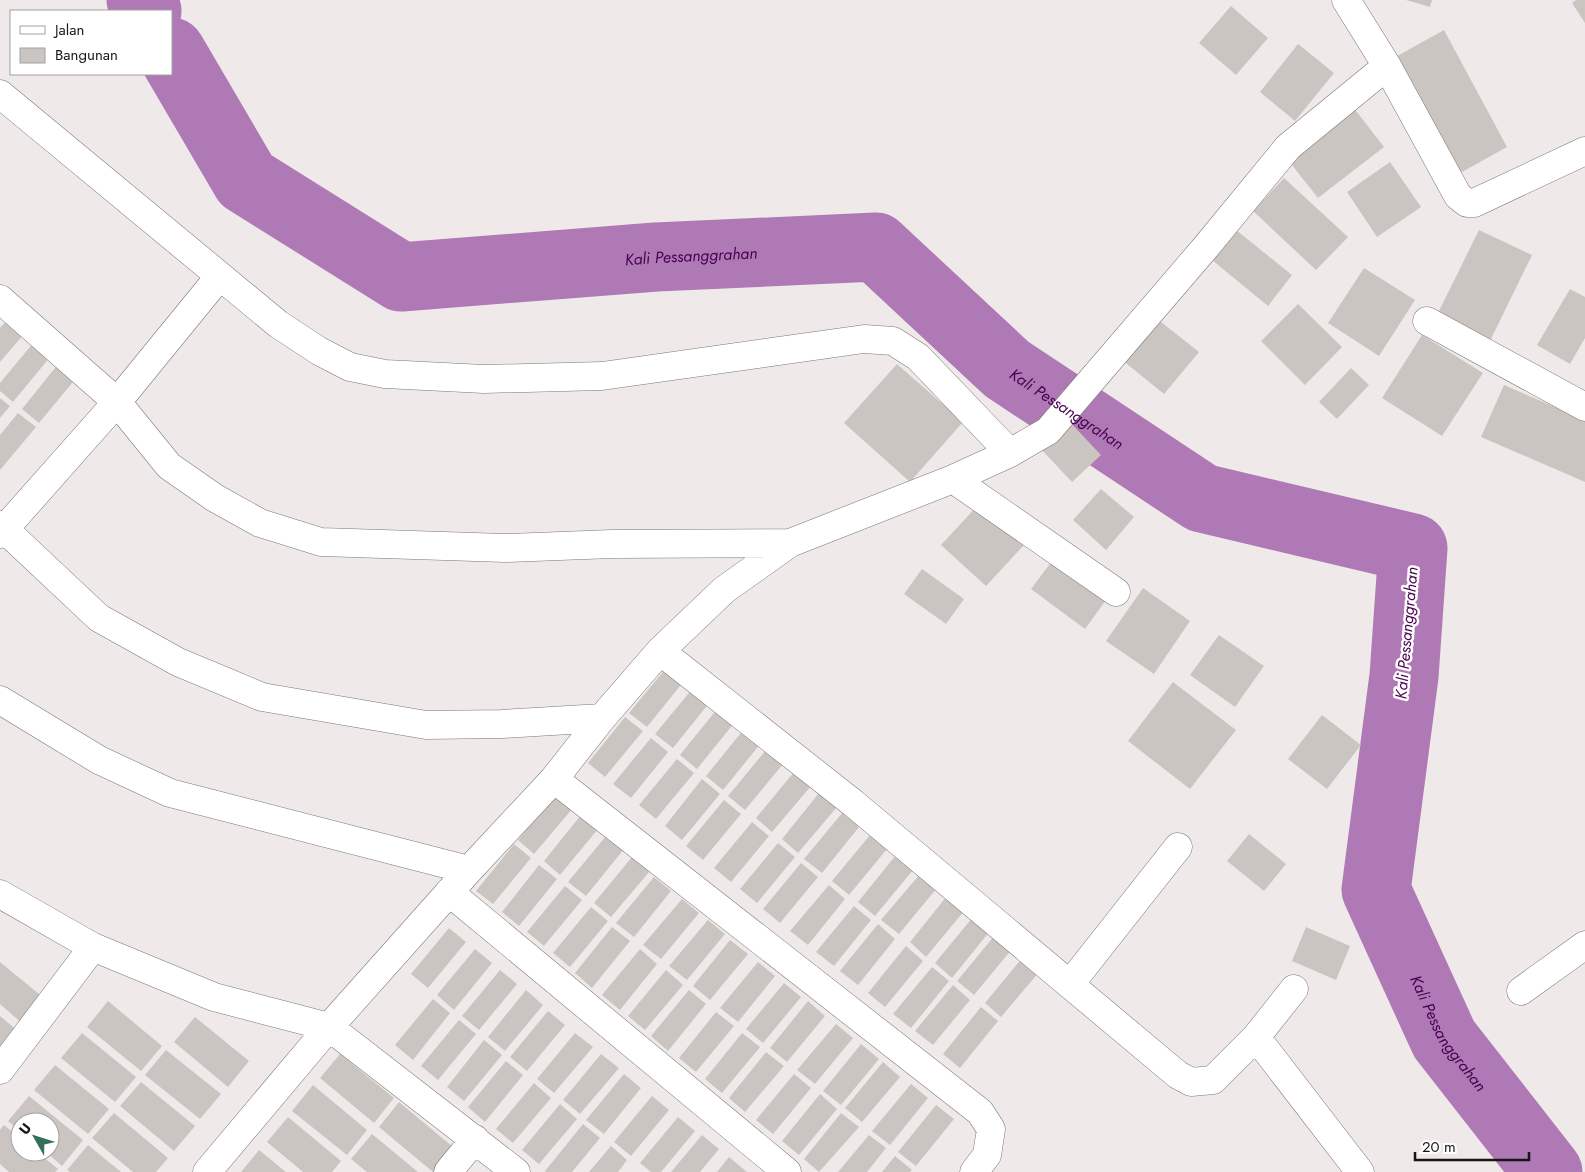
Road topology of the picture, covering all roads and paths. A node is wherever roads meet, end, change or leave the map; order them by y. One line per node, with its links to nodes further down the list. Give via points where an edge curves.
1 (1346, 0): 2 (street)
2 (1387, 66): 4 (street, via 1458,196 1466,202 1474,203); 10 (street, via 1288,147 1048,430)
3 (0, 94): 5 (street)
4 (1585, 151)
5 (219, 277): 8 (street); 10 (street, via 278,324 319,351 350,367 385,374 484,379 602,376 864,340 893,341 918,357)
6 (0, 299): 8 (street)
7 (1427, 321): 9 (street)
8 (117, 402): 12 (street); 13 (street, via 170,466 215,498 260,523 322,542 505,548)
9 (1585, 408)
10 (1010, 453): 11 (street)
11 (953, 479): 13 (street); 14 (street)
12 (2, 529): 17 (street, via 99,618 178,662 262,697 426,725)
13 (790, 543): 15 (street, via 724,590)
14 (1116, 592)
15 (660, 651): 17 (street); 25 (street, via 853,803)
16 (0, 700): 20 (street, via 99,760 170,793)
17 (602, 718): 18 (street)
18 (554, 779): 20 (street); 36 (street, via 980,1112 991,1129 987,1155)
19 (1178, 847): 25 (street)
20 (469, 870): 21 (street)
21 (449, 892): 28 (street); 35 (street)
22 (0, 894): 24 (street)
23 (1585, 945): 27 (street)
24 (93, 946): 28 (street, via 214,997); 30 (street)
25 (1070, 984): 29 (street, via 1178,1075 1191,1082 1213,1080)
26 (1294, 988): 29 (street)
27 (1521, 991)
28 (328, 1027): 31 (street); 32 (street)
29 (1256, 1037): 37 (street)
30 (0, 1070)
31 (475, 1139): 33 (street); 34 (street)
32 (207, 1172)
33 (448, 1172)
34 (516, 1172)
35 (787, 1172)
36 (974, 1172)
37 (1360, 1172)

